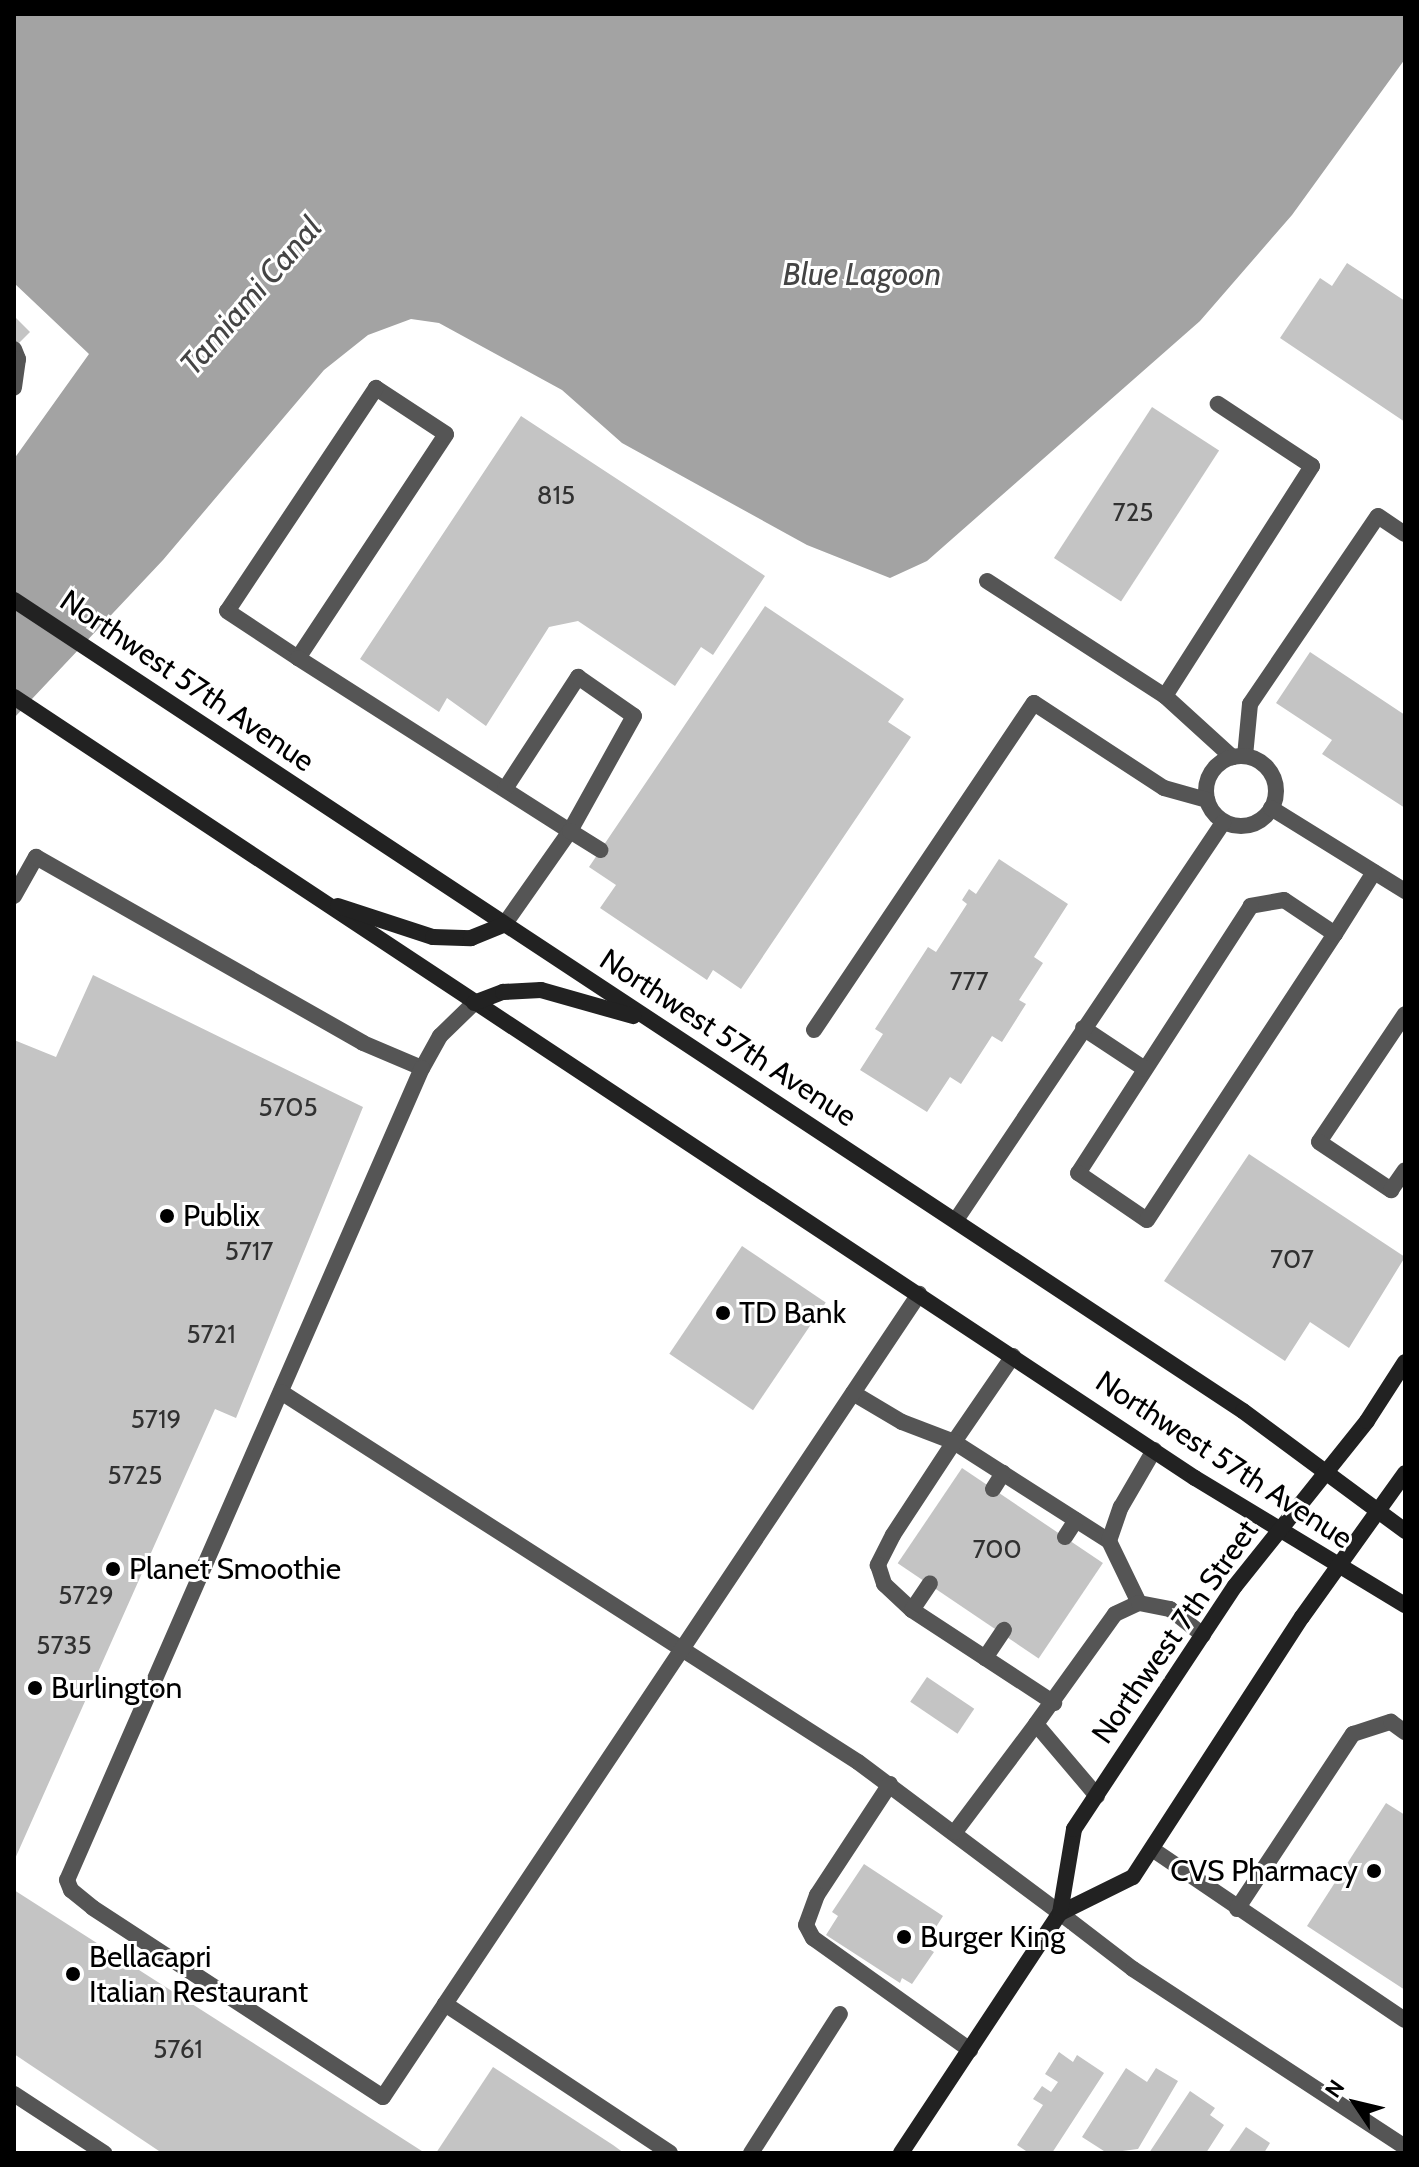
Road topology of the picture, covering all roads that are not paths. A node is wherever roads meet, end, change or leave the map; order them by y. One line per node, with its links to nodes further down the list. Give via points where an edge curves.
1 (14, 349): 2 (street)
2 (14, 388)
3 (1218, 404): 8 (street, via 1312,466)
4 (1405, 534): 10 (street, via 1378,516 1250,704)
5 (987, 581): 8 (street)
6 (14, 600): 21 (main road, Northwest 57th Avenue)
7 (298, 658): 7 (street, via 446,434 376,388 227,611); 11 (street)
8 (1165, 696): 10 (street)
9 (20, 701): 20 (main road, Northwest 57th Avenue)
10 (1239, 756): 12 (street, via 1213,769); 13 (street, via 1273,775)
11 (505, 789): 15 (street); 15 (street, via 578,677 634,716)
12 (1207, 800): 14 (street); 27 (street, via 1164,788 1034,703)
13 (1271, 808): 14 (street, via 1255,823); 17 (street)
14 (1223, 822): 26 (street)
15 (570, 831): 16 (street); 21 (street)
16 (600, 850)
17 (1374, 872): 18 (street); 22 (street)
18 (1405, 891)
19 (14, 896): 28 (street, via 36,857 363,1043)
20 (318, 899): 21 (main road, via 433,937 471,938); 23 (main road, Northwest 57th Avenue)
21 (504, 925): 25 (main road, Northwest 57th Avenue)
22 (1335, 934): 29 (street, via 1284,900 1251,906); 29 (street, via 1147,1220 1078,1173)
23 (474, 1003): 25 (main road, via 503,992 541,990); 28 (street, via 440,1036); 32 (main road, Northwest 57th Avenue)
24 (1405, 1014): 30 (street, via 1319,1142 1391,1190)
25 (650, 1021): 31 (main road, Northwest 57th Avenue)
26 (1083, 1028): 29 (street); 31 (street)
27 (814, 1030)
28 (422, 1068): 35 (street)
29 (1145, 1069)
30 (1405, 1170)
31 (956, 1220): 39 (main road, Northwest 57th Avenue)
32 (919, 1294): 33 (main road, Northwest 57th Avenue); 36 (street)
33 (1013, 1356): 37 (street); 38 (main road, Northwest 57th Avenue)
34 (1405, 1362): 39 (main road, Northwest 7th Street)
35 (281, 1392): 56 (street); 67 (street, via 67,1880 93,1908 383,2097)
36 (853, 1393): 37 (street, via 902,1422); 56 (street)
37 (954, 1442): 40 (street); 53 (street, via 878,1565 884,1584)
38 (1154, 1450): 45 (main road, Northwest 57th Avenue); 48 (street, via 1121,1507)
39 (1325, 1471): 43 (main road, Northwest 57th Avenue); 45 (main road, Northwest 7th Street)
40 (1003, 1473): 42 (street); 44 (street)
41 (1405, 1473): 43 (main road)
42 (993, 1489)
43 (1378, 1512): 46 (main road, Northwest 57th Avenue); 49 (main road)
44 (1076, 1520): 47 (street); 48 (street)
45 (1279, 1530): 49 (main road, Northwest 57th Avenue); 55 (main road, Northwest 7th Street)
46 (1405, 1531)
47 (1065, 1537)
48 (1109, 1541): 51 (street)
49 (1339, 1566): 52 (main road, Northwest 57th Avenue); 64 (main road)
50 (930, 1583): 53 (street)
51 (1139, 1603): 55 (street, via 1170,1609); 58 (street, via 1115,1614)
52 (1405, 1605)
53 (912, 1610): 57 (street)
54 (1004, 1630): 57 (street)
55 (1203, 1635): 62 (main road, Northwest 7th Street)
56 (683, 1648): 61 (street); 67 (street)
57 (985, 1658): 58 (street)
58 (1054, 1703): 59 (street)
59 (1036, 1724): 62 (street); 63 (street)
60 (1405, 1732): 65 (street, via 1391,1722 1353,1734)
61 (890, 1784): 63 (street); 70 (street, via 817,1895 806,1925 813,1938)
62 (1097, 1796): 66 (main road, Northwest 7th Street, via 1074,1829)
63 (955, 1832): 66 (street)
64 (1152, 1849): 65 (street); 66 (main road, via 1133,1877)
65 (1237, 1909): 69 (street)
66 (1060, 1913): 70 (main road, Northwest 7th Street); 72 (street, via 1133,1969)
67 (445, 2004): 74 (street)
68 (840, 2014): 75 (street)
69 (1405, 2020)
70 (970, 2050): 76 (main road, Northwest 7th Street)
71 (14, 2094): 73 (street)
72 (1405, 2147)
73 (104, 2153)
74 (670, 2153)
75 (751, 2153)
76 (901, 2153)

